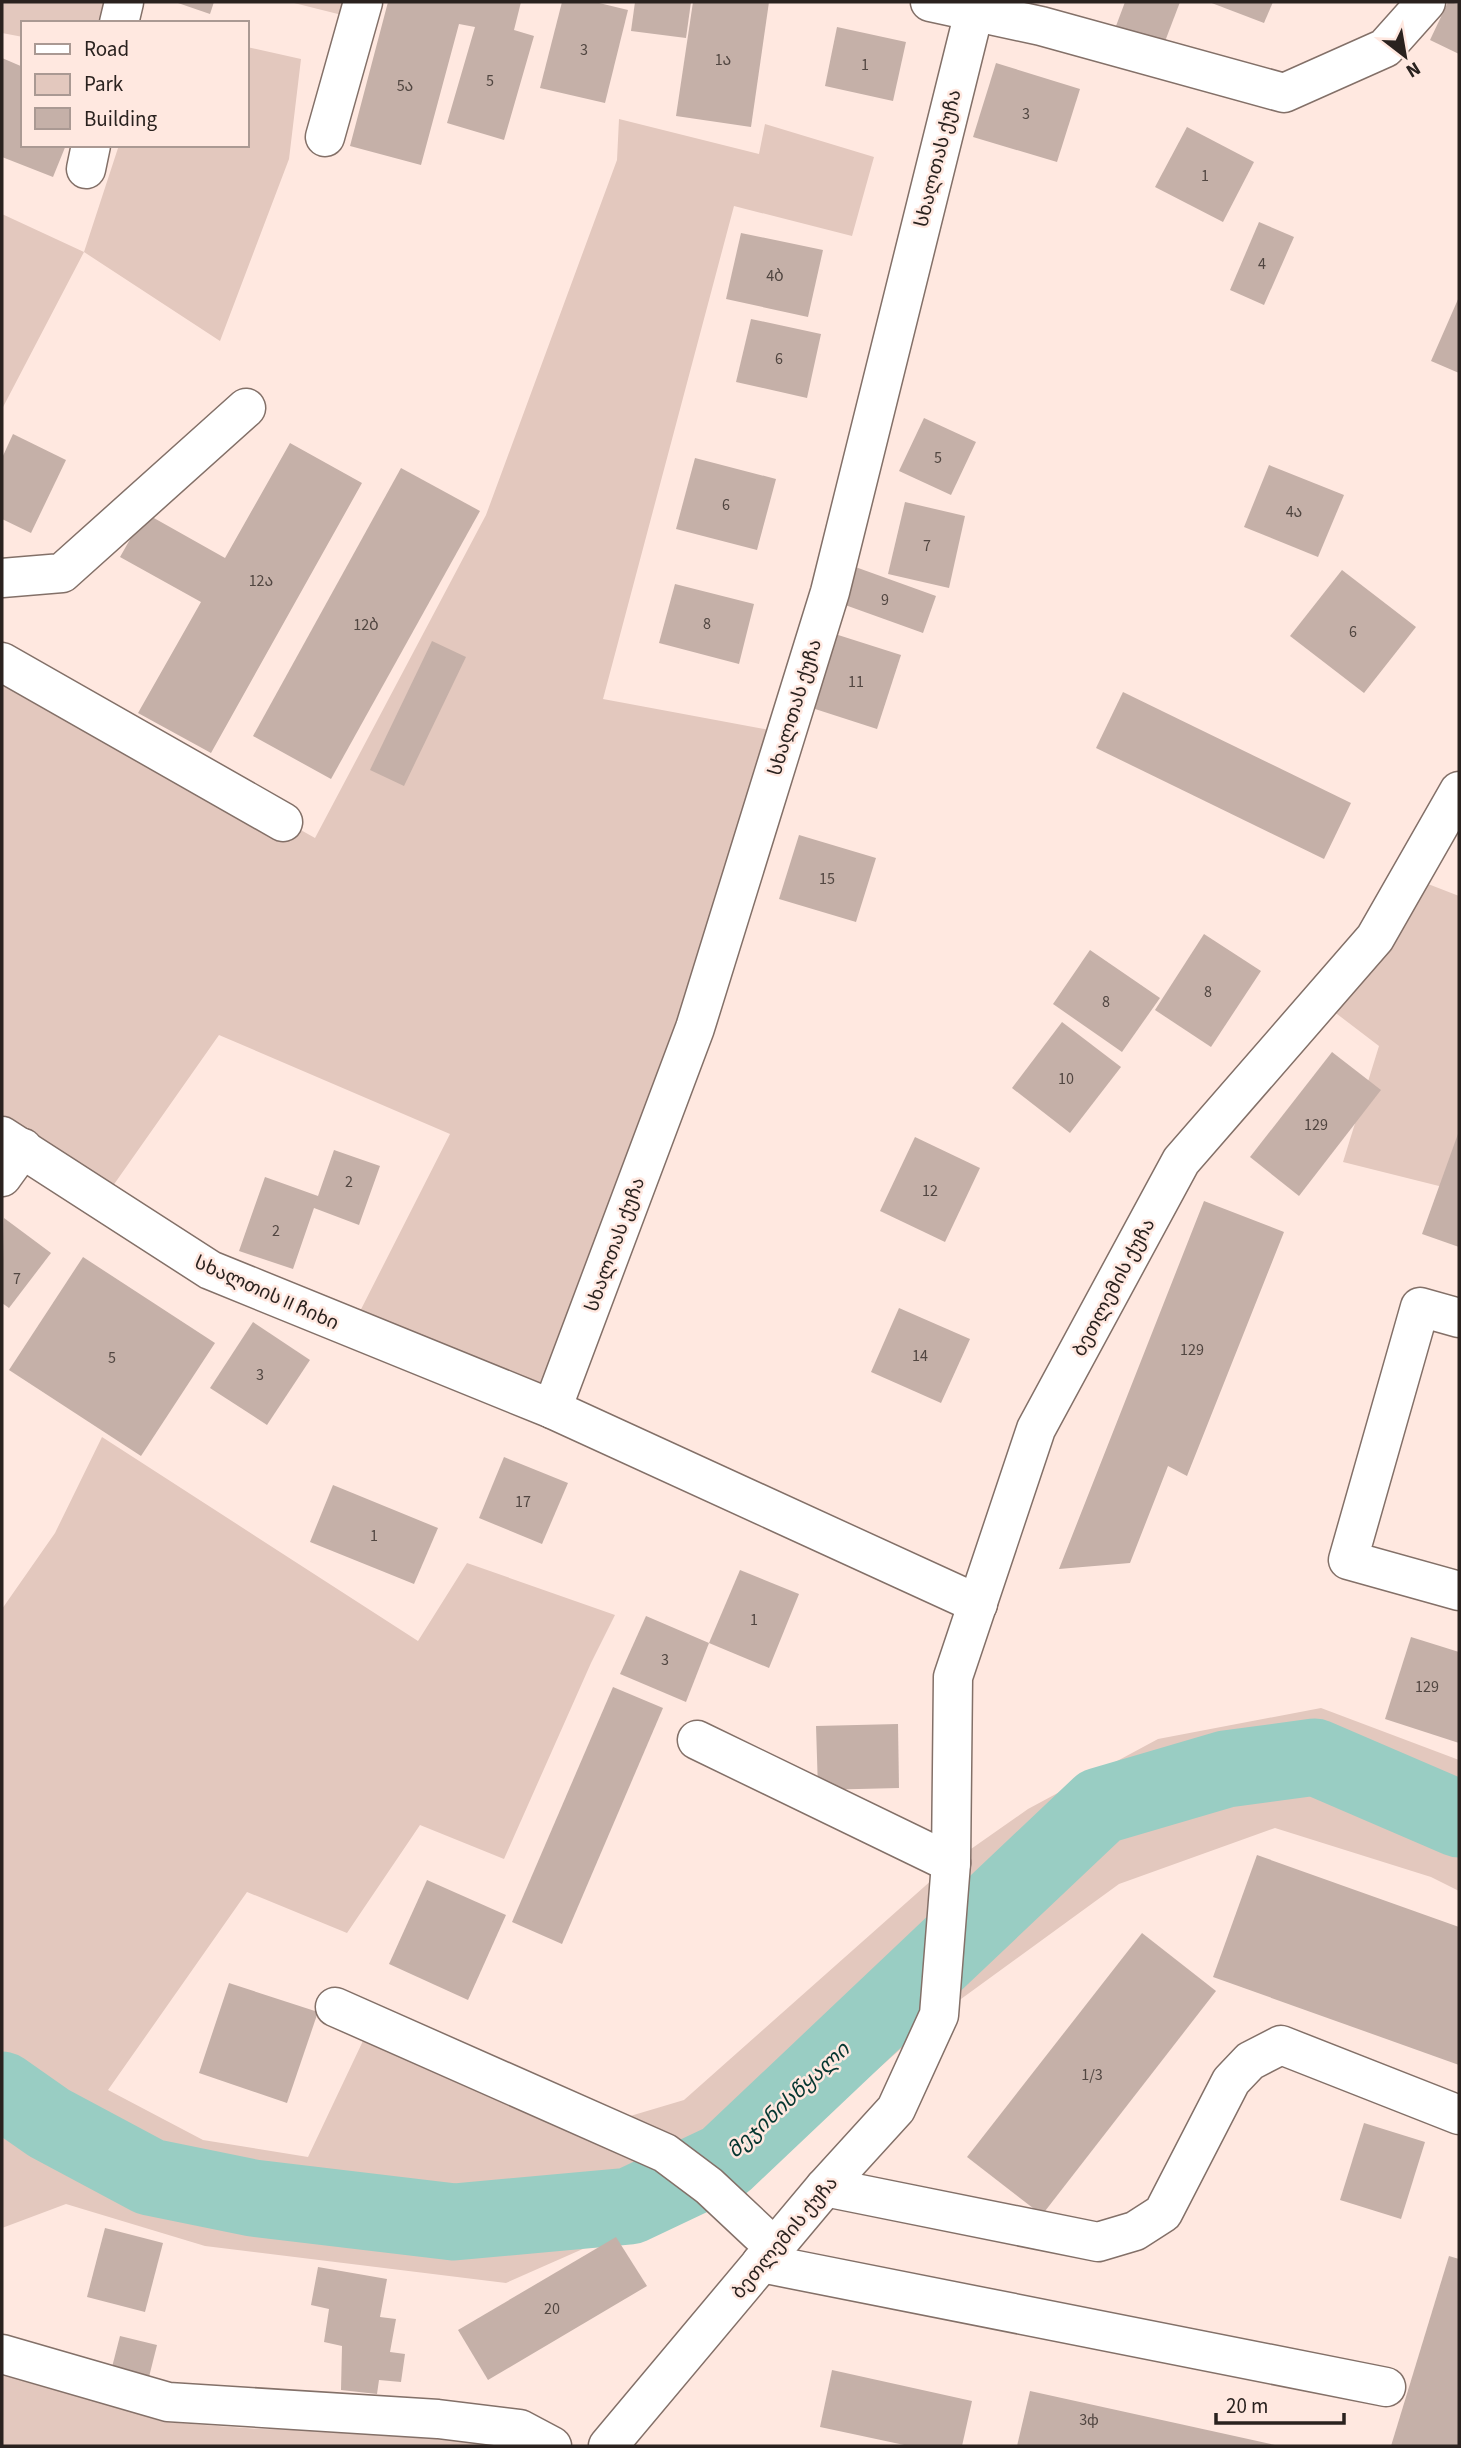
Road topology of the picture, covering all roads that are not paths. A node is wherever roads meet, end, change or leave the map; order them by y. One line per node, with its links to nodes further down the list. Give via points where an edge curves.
1 (124, 2): 6 (street)
2 (363, 2): 7 (street)
3 (930, 2): 5 (street)
4 (1426, 2): 5 (street, via 1385,48 1284,93)
5 (974, 12): 15 (street, სხალთას ქუჩა, via 830,592 695,1028)
6 (119, 21)
7 (325, 137)
8 (246, 408): 9 (street, via 62,573)
9 (2, 578)
10 (2, 662): 12 (street)
11 (1459, 791): 17 (street, ბეთლემის ქუჩა, via 1376,938 1181,1161 1037,1429)
12 (283, 822)
13 (9, 1154): 15 (street, სხალთის II ჩიხი, via 210,1270)
14 (1459, 1318): 16 (street, via 1420,1307 1348,1560)
15 (552, 1409): 17 (street)
16 (1459, 1591)
17 (978, 1604): 19 (street, ბეთლემის ქუჩა, via 953,1677)
18 (697, 1740): 19 (street)
19 (951, 1863): 22 (street, ბეთლემის ქუჩა, via 939,2015 896,2109)
20 (335, 2007): 23 (street, via 665,2153 709,2186)
21 (1459, 2115): 22 (street, via 1281,2045 1250,2061 1231,2081 1163,2213 1135,2231 1098,2242)
22 (825, 2187): 23 (street, ბეთლემის ქუჩა)
23 (768, 2255): 25 (street); 26 (street, ბეთლემის ქუჩა)
24 (2, 2354): 27 (street, via 168,2402 438,2419 520,2429)
25 (1386, 2388)
26 (624, 2440)
27 (552, 2446)

